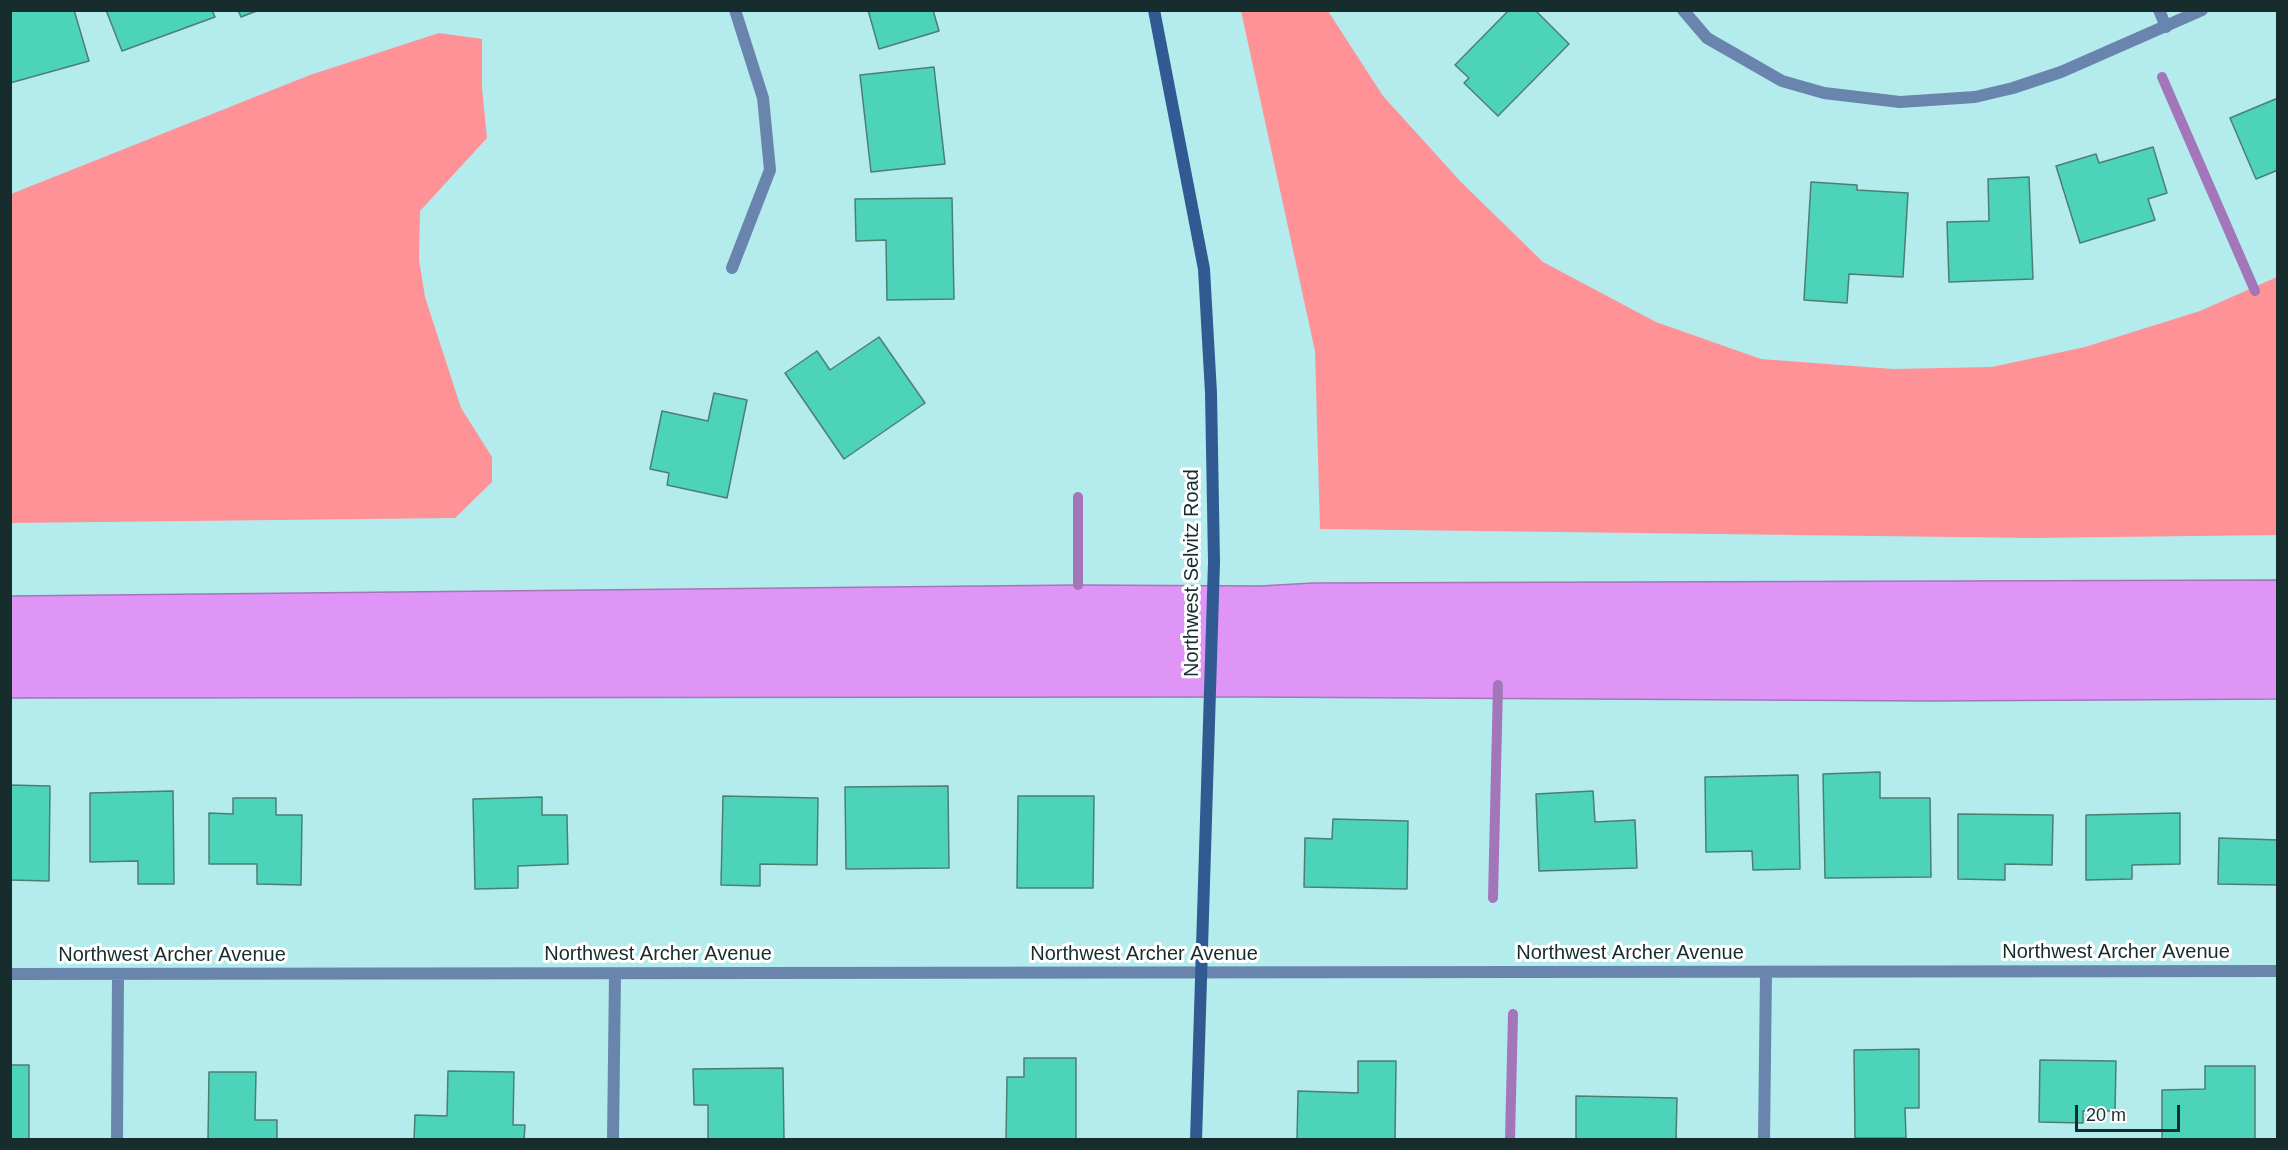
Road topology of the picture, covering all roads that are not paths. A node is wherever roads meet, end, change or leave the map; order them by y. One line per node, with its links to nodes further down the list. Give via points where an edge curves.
1 (735, 10): 7 (street, via 763,98 770,170)
2 (1154, 10): 13 (street, Northwest Selvitz Road, via 1204,269 1211,393 1214,562)
3 (1683, 10): 6 (street, via 1707,38 1782,81 1824,93 1900,102 1975,97 2013,88)
4 (2159, 10): 6 (street)
5 (2202, 10): 6 (street)
6 (2166, 27)
7 (732, 268)
8 (2277, 971): 9 (street, Northwest Archer Avenue)
9 (1766, 972): 13 (street, Northwest Archer Avenue); 17 (street)
10 (10, 974): 11 (street, Northwest Archer Avenue)
11 (118, 974): 12 (street, Northwest Archer Avenue); 14 (street)
12 (615, 974): 13 (street, Northwest Archer Avenue); 15 (street)
13 (1200, 974): 16 (street, Northwest Selvitz Road)
14 (117, 1140)
15 (613, 1140)
16 (1196, 1140)
17 (1764, 1140)

